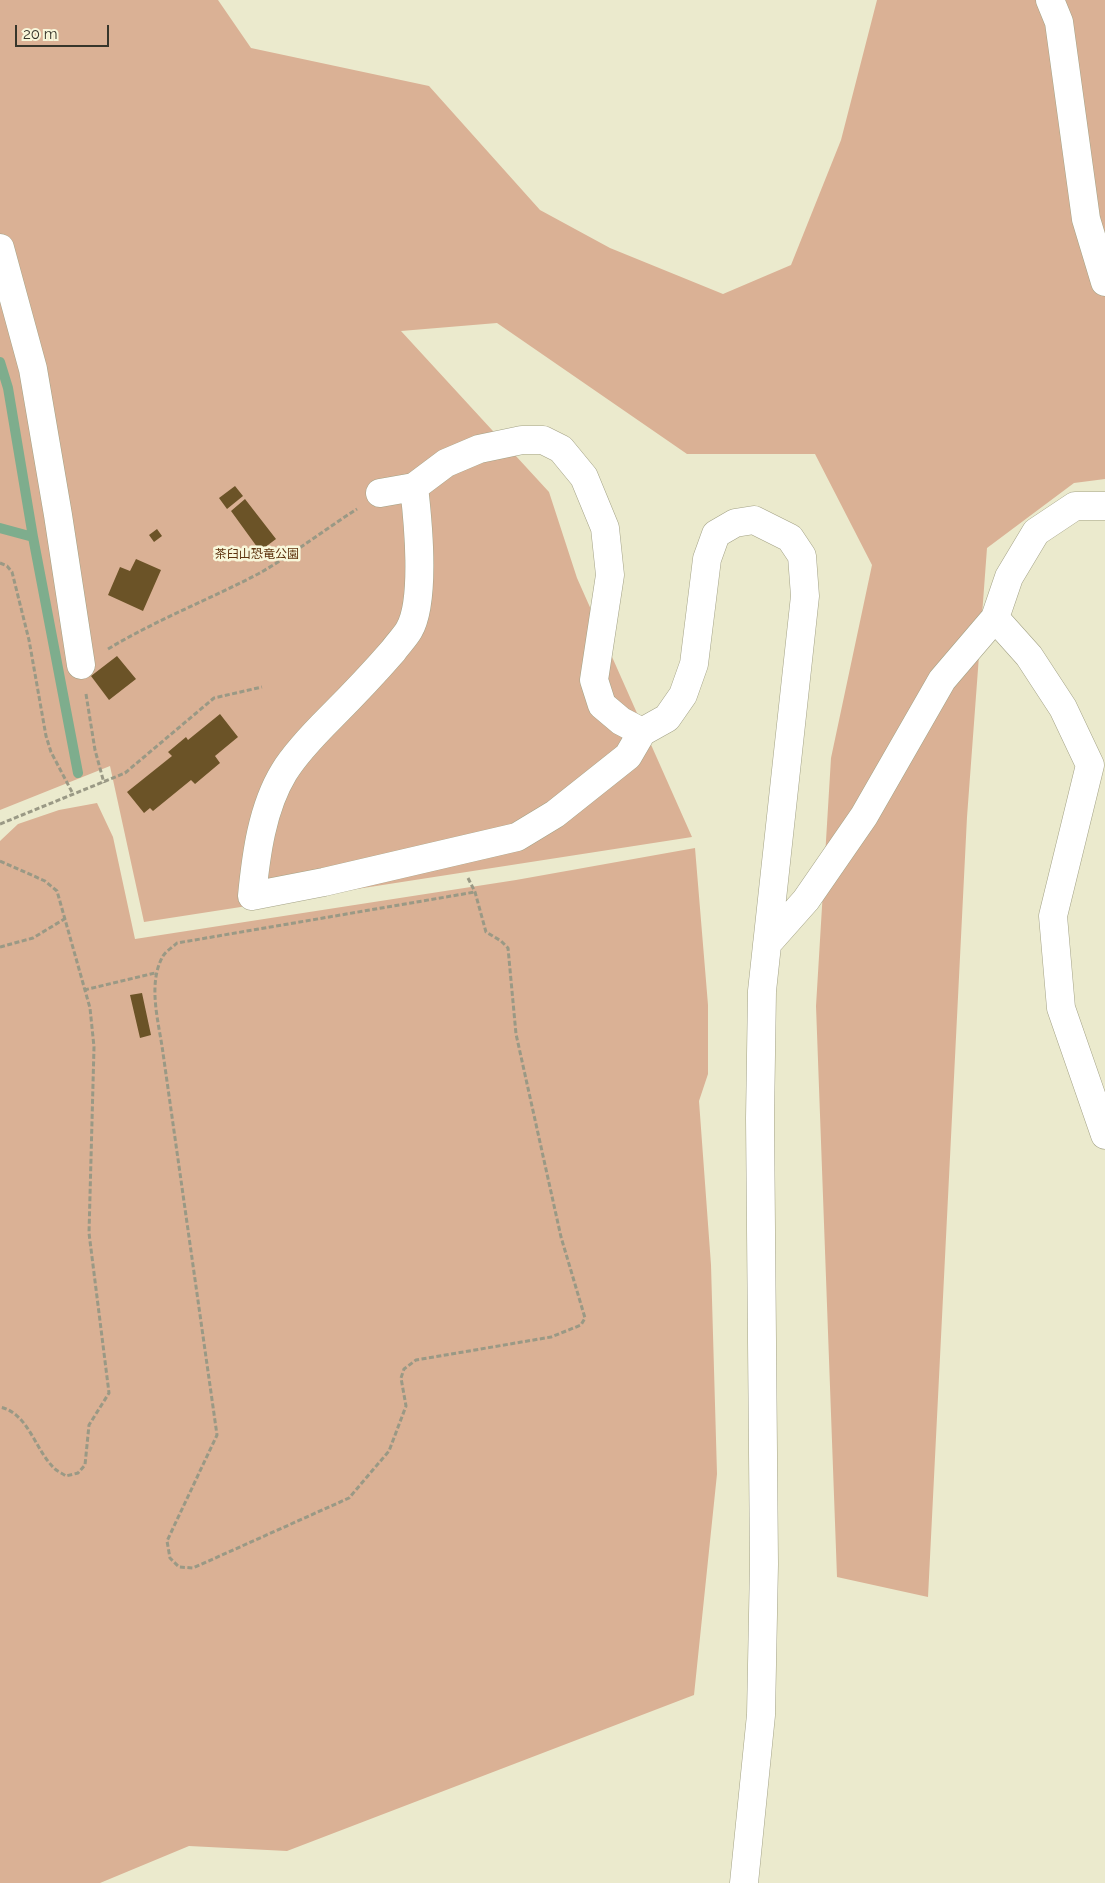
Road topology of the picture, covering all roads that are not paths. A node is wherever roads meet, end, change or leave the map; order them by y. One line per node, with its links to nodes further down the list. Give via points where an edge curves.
1 (1050, 0): 3 (street, via 1059,22 1086,219)
2 (0, 248): 8 (street, via 33,369)
3 (1105, 282)
4 (414, 487): 5 (street); 9 (street, via 446,463 479,449 522,440 543,440 561,448 584,477 604,528 610,575 594,680 602,705 621,722); 9 (street, via 419,530 418,578 416,608 410,630 363,687 330,718 284,772 269,807 255,860 252,896 517,837 555,814 628,756)
5 (380, 493)
6 (1105, 506): 7 (street, via 1075,506 1036,532 1009,577)
7 (995, 618): 10 (street, via 942,680 864,816 806,900); 11 (street, via 1034,664 1063,708 1090,765 1053,916 1061,1008)
8 (80, 665)
9 (642, 732): 10 (street, via 667,718 683,695 694,664 707,559 716,534 735,523 754,520 790,538 802,556 805,596)
10 (766, 944): 12 (street, via 760,1118 764,1564 761,1715)
11 (1105, 1135)
12 (744, 1883)

